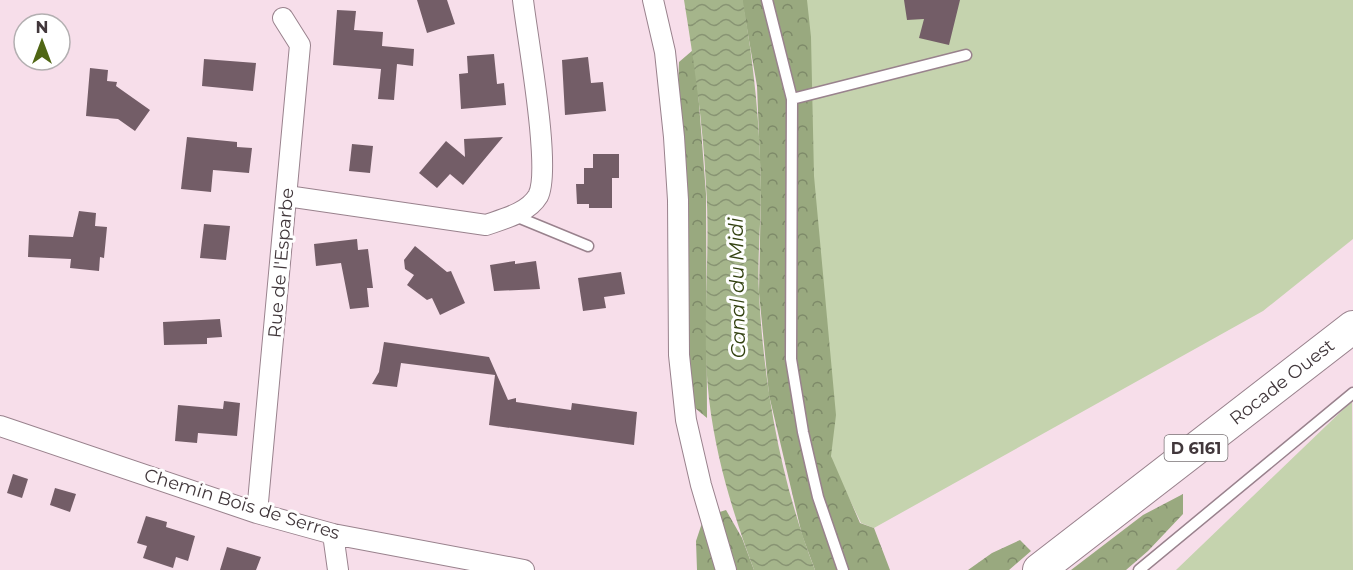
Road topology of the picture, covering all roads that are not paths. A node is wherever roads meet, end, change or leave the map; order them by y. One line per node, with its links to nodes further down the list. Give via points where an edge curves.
1 (523, 0): 8 (street, via 544,160 538,196)
2 (653, 0): 17 (street, via 665,52 674,137 679,355 686,420)
3 (767, 0): 6 (lane)
4 (283, 18): 7 (street, Rue de l'Esparbe, via 300,45)
5 (966, 55): 6 (lane)
6 (792, 99): 18 (lane, via 791,358 818,497)
7 (287, 196): 8 (street, via 486,225); 13 (street, Rue de l'Esparbe)
8 (515, 216): 9 (lane)
9 (588, 246)
10 (1353, 327): 19 (main road, Rocade Ouest / D 6161)
11 (1353, 393): 20 (lane)
12 (0, 426): 13 (street, Chemin Bois de Serres)
13 (257, 513): 14 (street, Chemin Bois de Serres)
14 (333, 534): 15 (street); 16 (street, Chemin Bois de Serres)
15 (338, 570)
16 (524, 570)
17 (726, 570)
18 (843, 570)
19 (1040, 570)
20 (1138, 570)

